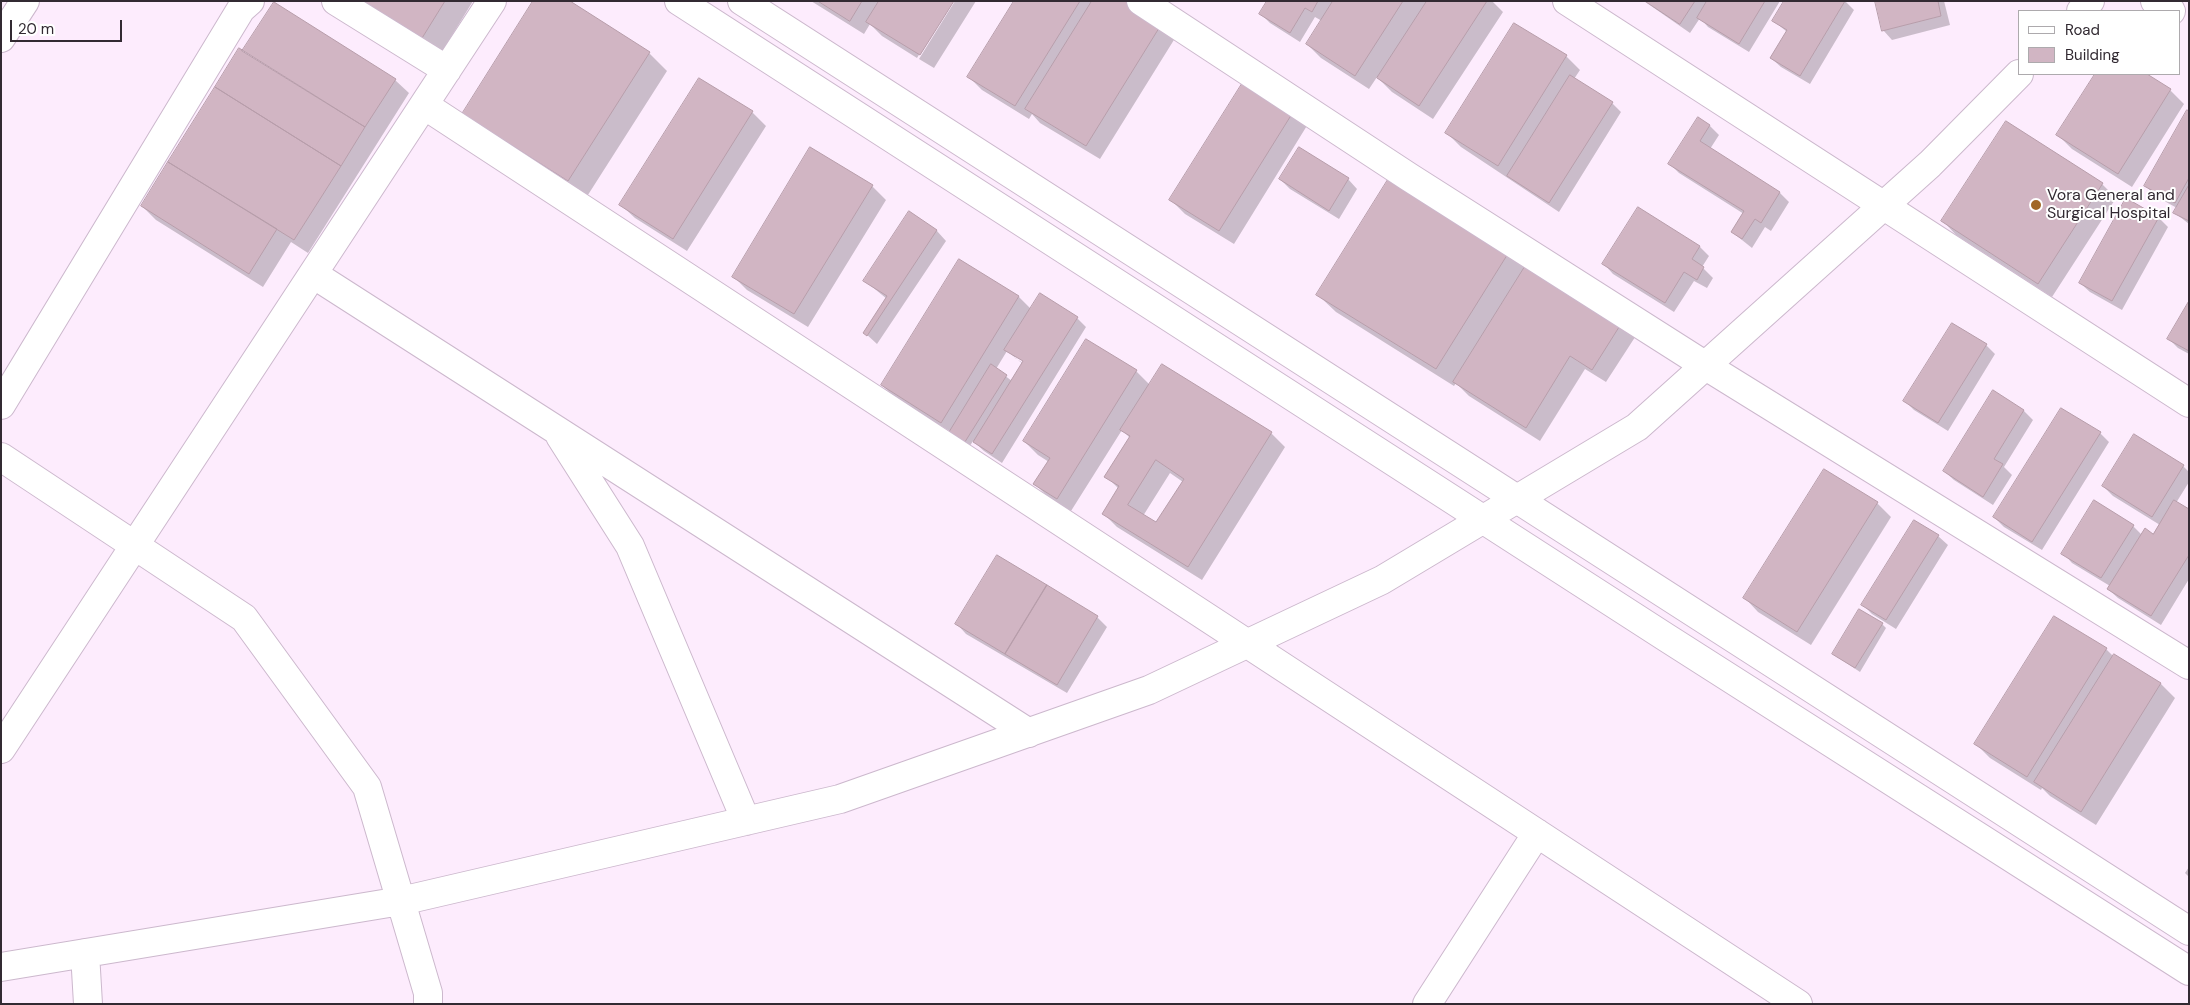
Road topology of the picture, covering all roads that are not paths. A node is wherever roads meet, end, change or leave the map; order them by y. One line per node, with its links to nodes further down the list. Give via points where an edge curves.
1 (25, 1): 14 (street)
2 (250, 1): 22 (street, via 241,9)
3 (336, 1): 15 (street)
4 (492, 1): 15 (street)
5 (680, 1): 11 (street)
6 (742, 1): 25 (street)
7 (1141, 1): 20 (street)
8 (1567, 1): 18 (street)
9 (2090, 1): 12 (street)
10 (2155, 1): 13 (street)
11 (709, 9): 26 (street)
12 (2081, 10)
13 (2169, 10)
14 (1, 38)
15 (447, 70): 17 (street)
16 (2018, 75): 18 (street, via 1930,164)
17 (424, 105): 19 (street); 28 (street)
18 (1883, 205): 20 (street); 21 (street)
19 (313, 274): 23 (street); 27 (street)
20 (1706, 366): 25 (street, via 1637,427); 29 (street)
21 (2189, 403)
22 (1, 404)
23 (555, 429): 30 (street); 32 (street, via 630,546)
24 (1, 457): 27 (street)
25 (1517, 500): 26 (street); 35 (street)
26 (1484, 519): 28 (street, via 1382,580); 38 (street)
27 (135, 546): 31 (street); 34 (street, via 244,618 367,787)
28 (1248, 644): 30 (street, via 1150,690); 33 (street)
29 (2189, 666)
30 (1029, 732): 32 (street, via 840,799)
31 (1, 749)
32 (746, 821): 34 (street)
33 (1536, 833): 41 (street); 42 (street)
34 (400, 901): 36 (street); 40 (street, via 428,993)
35 (2189, 931)
36 (85, 953): 37 (street); 39 (street)
37 (1, 967)
38 (2189, 971)
39 (88, 1004)
40 (428, 1004)
41 (1427, 1004)
42 (1798, 1004)

